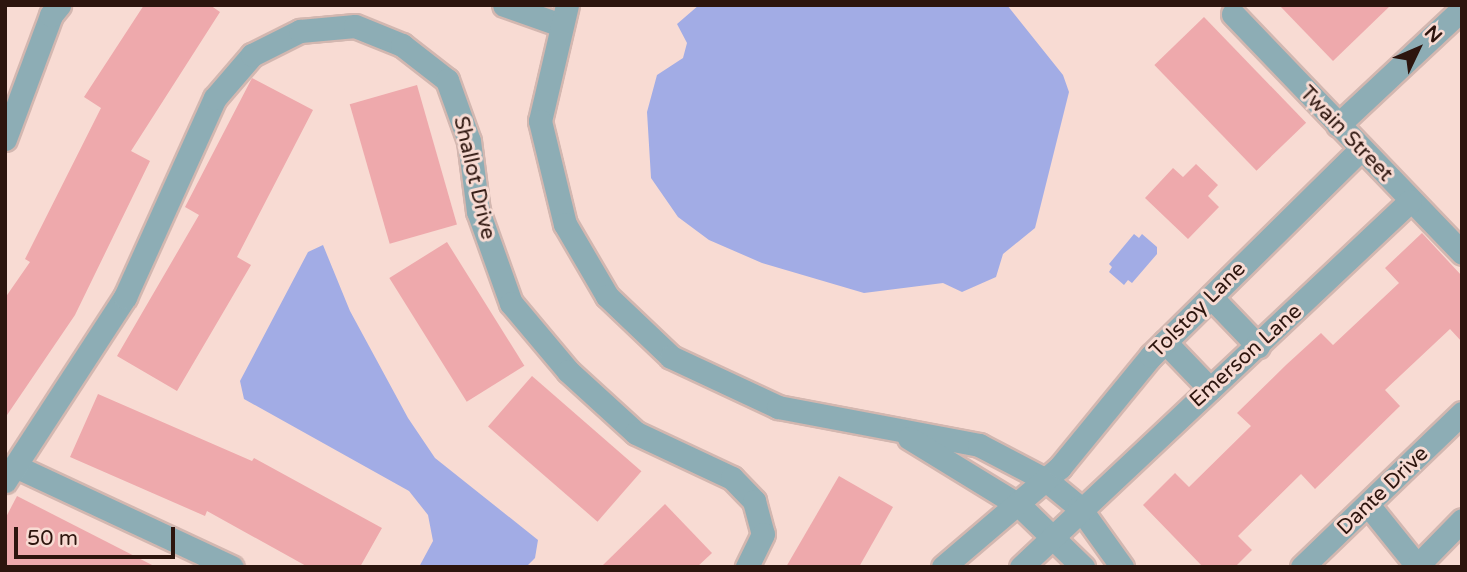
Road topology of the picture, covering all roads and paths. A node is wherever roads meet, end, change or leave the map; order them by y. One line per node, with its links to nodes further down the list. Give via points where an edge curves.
1 (59, 5): 7 (street, via 51,15)
2 (504, 5): 5 (street)
3 (1462, 9): 6 (street)
4 (1233, 13): 6 (street, Twain Street)
5 (564, 15): 16 (street, via 540,121 565,225 607,296 671,357 695,369 778,407)
6 (1338, 125): 8 (street, Twain Street)
7 (5, 139)
8 (1360, 150): 9 (street, Twain Street); 11 (street, Tolstoy Lane)
9 (1410, 201): 10 (street, Twain Street); 13 (street, Emerson Lane)
10 (1460, 247)
11 (1211, 297): 12 (street, Tolstoy Lane); 13 (street)
12 (1166, 342): 14 (street); 18 (street, Tolstoy Lane)
13 (1258, 346): 14 (street, Emerson Lane)
14 (1210, 389): 21 (street, Emerson Lane)
15 (1462, 413): 20 (street, Dante Drive)
16 (889, 427): 18 (street, via 979,445); 19 (street)
17 (10, 473): 25 (street); 26 (street, Shallot Drive, via 125,297 215,98 252,55 300,31 355,26 402,45 447,79 469,141 478,211 510,303 568,371 636,433 732,478 754,502 763,534)
18 (1046, 480): 19 (street, Tolstoy Lane); 21 (street)
19 (1020, 506): 23 (street); 27 (street, Tolstoy Lane)
20 (1369, 506): 24 (street); 31 (street, Dante Drive)
21 (1079, 507): 23 (street, Emerson Lane); 30 (street)
22 (1462, 520): 24 (street)
23 (1053, 534): 28 (street, Emerson Lane); 29 (street)
24 (1417, 566)
25 (232, 567)
26 (747, 567)
27 (943, 567)
28 (1021, 567)
29 (1083, 567)
30 (1122, 567)
31 (1302, 567)

